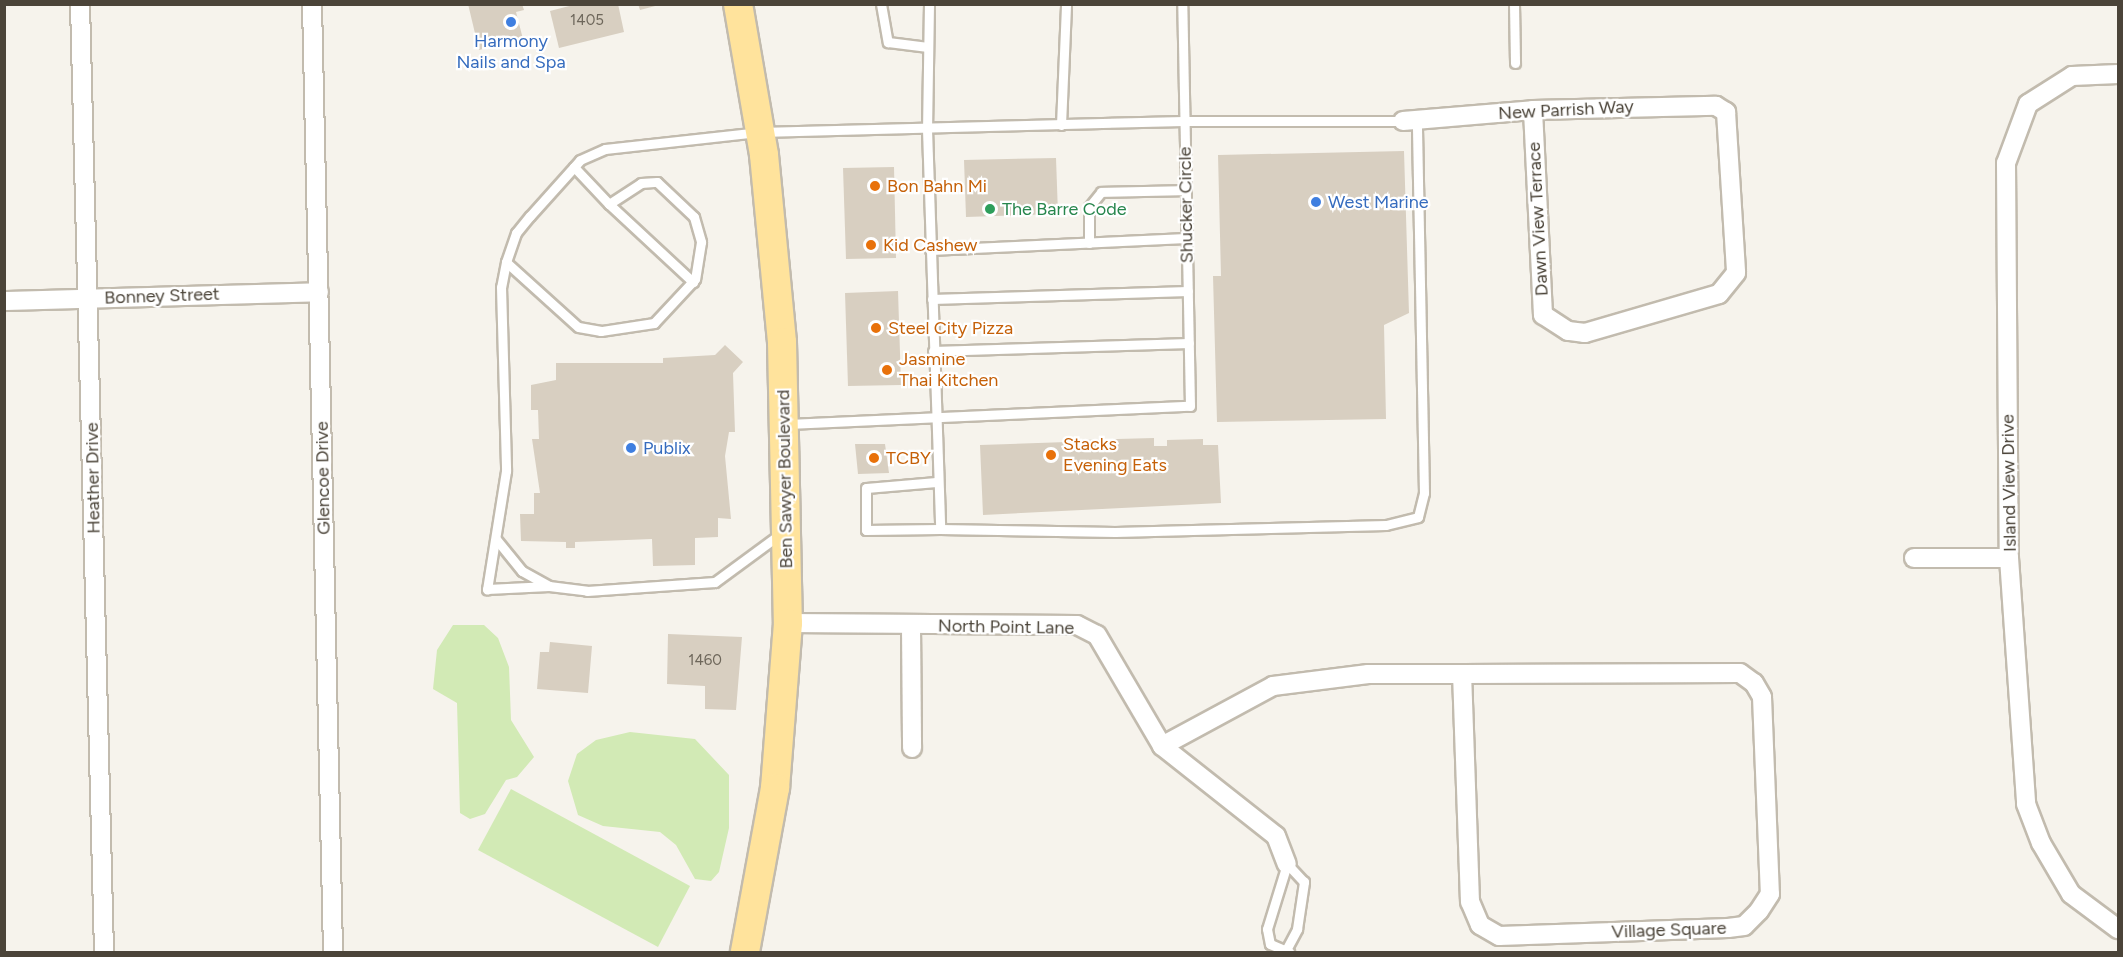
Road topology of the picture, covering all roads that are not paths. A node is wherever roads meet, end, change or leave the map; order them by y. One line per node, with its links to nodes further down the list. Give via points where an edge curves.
1 (80, 4): 29 (street, Heather Drive)
2 (312, 4): 28 (street, Glencoe Drive)
3 (738, 4): 18 (main road, Ben Sawyer Boulevard)
4 (881, 4): 9 (lane, via 888,42)
5 (929, 4): 9 (lane)
6 (1066, 4): 16 (lane)
7 (1182, 4): 14 (lane, Shucker Circle)
8 (1514, 4): 10 (lane)
9 (928, 47): 17 (lane)
10 (1515, 63)
11 (2118, 74): 41 (street, Island View Drive, via 2072,76 2028,104 2006,163)
12 (1533, 110): 13 (street, New Parrish Way, via 1703,104); 13 (street, Dawn View Terrace, via 1543,315 1569,331 1584,333 1719,294 1736,273); 15 (street, New Parrish Way)
13 (1726, 112)
14 (1184, 121): 15 (lane); 16 (lane); 20 (lane, Shucker Circle)
15 (1410, 121): 38 (lane, via 1424,493 1418,517 1386,525 1115,532)
16 (1061, 125): 17 (lane)
17 (927, 129): 18 (lane); 24 (lane)
18 (760, 132): 19 (lane, via 605,149); 35 (main road, Ben Sawyer Boulevard, via 782,342)
19 (574, 167): 21 (lane); 25 (lane, via 516,233)
20 (1186, 190): 22 (lane, Shucker Circle); 23 (lane, via 1101,192 1089,207)
21 (609, 204): 26 (lane); 26 (lane, via 641,183 657,182 681,201 694,217 701,242)
22 (1186, 238): 23 (lane); 27 (lane, Shucker Circle)
23 (1089, 243): 24 (lane)
24 (930, 249): 30 (lane)
25 (506, 262): 26 (lane, via 578,327 601,331 654,322); 39 (lane, via 501,287 506,471)
26 (693, 282)
27 (1188, 291): 30 (lane); 32 (lane, Shucker Circle)
28 (319, 292): 29 (street, Bonney Street); 52 (street, Glencoe Drive)
29 (88, 298): 31 (street, Bonney Street); 51 (street, Heather Drive)
30 (932, 299): 33 (lane)
31 (4, 301)
32 (1189, 343): 33 (lane); 34 (lane, Shucker Circle, via 1190,406)
33 (933, 351): 34 (lane)
34 (934, 417): 35 (lane); 36 (lane)
35 (784, 424): 37 (main road, Ben Sawyer Boulevard)
36 (936, 482): 38 (lane); 38 (lane, via 866,488 867,530)
37 (786, 528): 42 (lane, via 715,582 587,591); 43 (main road, Ben Sawyer Boulevard)
38 (940, 529)
39 (496, 538): 42 (lane, via 522,571); 42 (lane, via 487,589)
40 (1914, 558): 41 (street)
41 (2009, 558): 49 (street, Island View Drive, via 2026,804 2041,843 2071,894)
42 (549, 586)
43 (788, 623): 44 (street, North Point Lane); 53 (main road, Ben Sawyer Boulevard, via 775,788)
44 (910, 626): 46 (street, North Point Lane, via 1077,625 1097,635); 47 (street)
45 (1462, 674): 45 (street, Village Square, via 1740,673 1754,683 1762,697 1770,894 1759,911 1744,926 1728,928 1499,936 1480,925 1470,902); 46 (street, Village Square, via 1368,674 1273,686)
46 (1162, 746): 48 (street, North Point Lane, via 1276,836)
47 (912, 748)
48 (1287, 864): 50 (lane, via 1304,882 1298,929); 50 (lane, via 1267,929 1270,944)
49 (2118, 929)
50 (1287, 951)
51 (104, 952)
52 (333, 952)
53 (745, 952)

